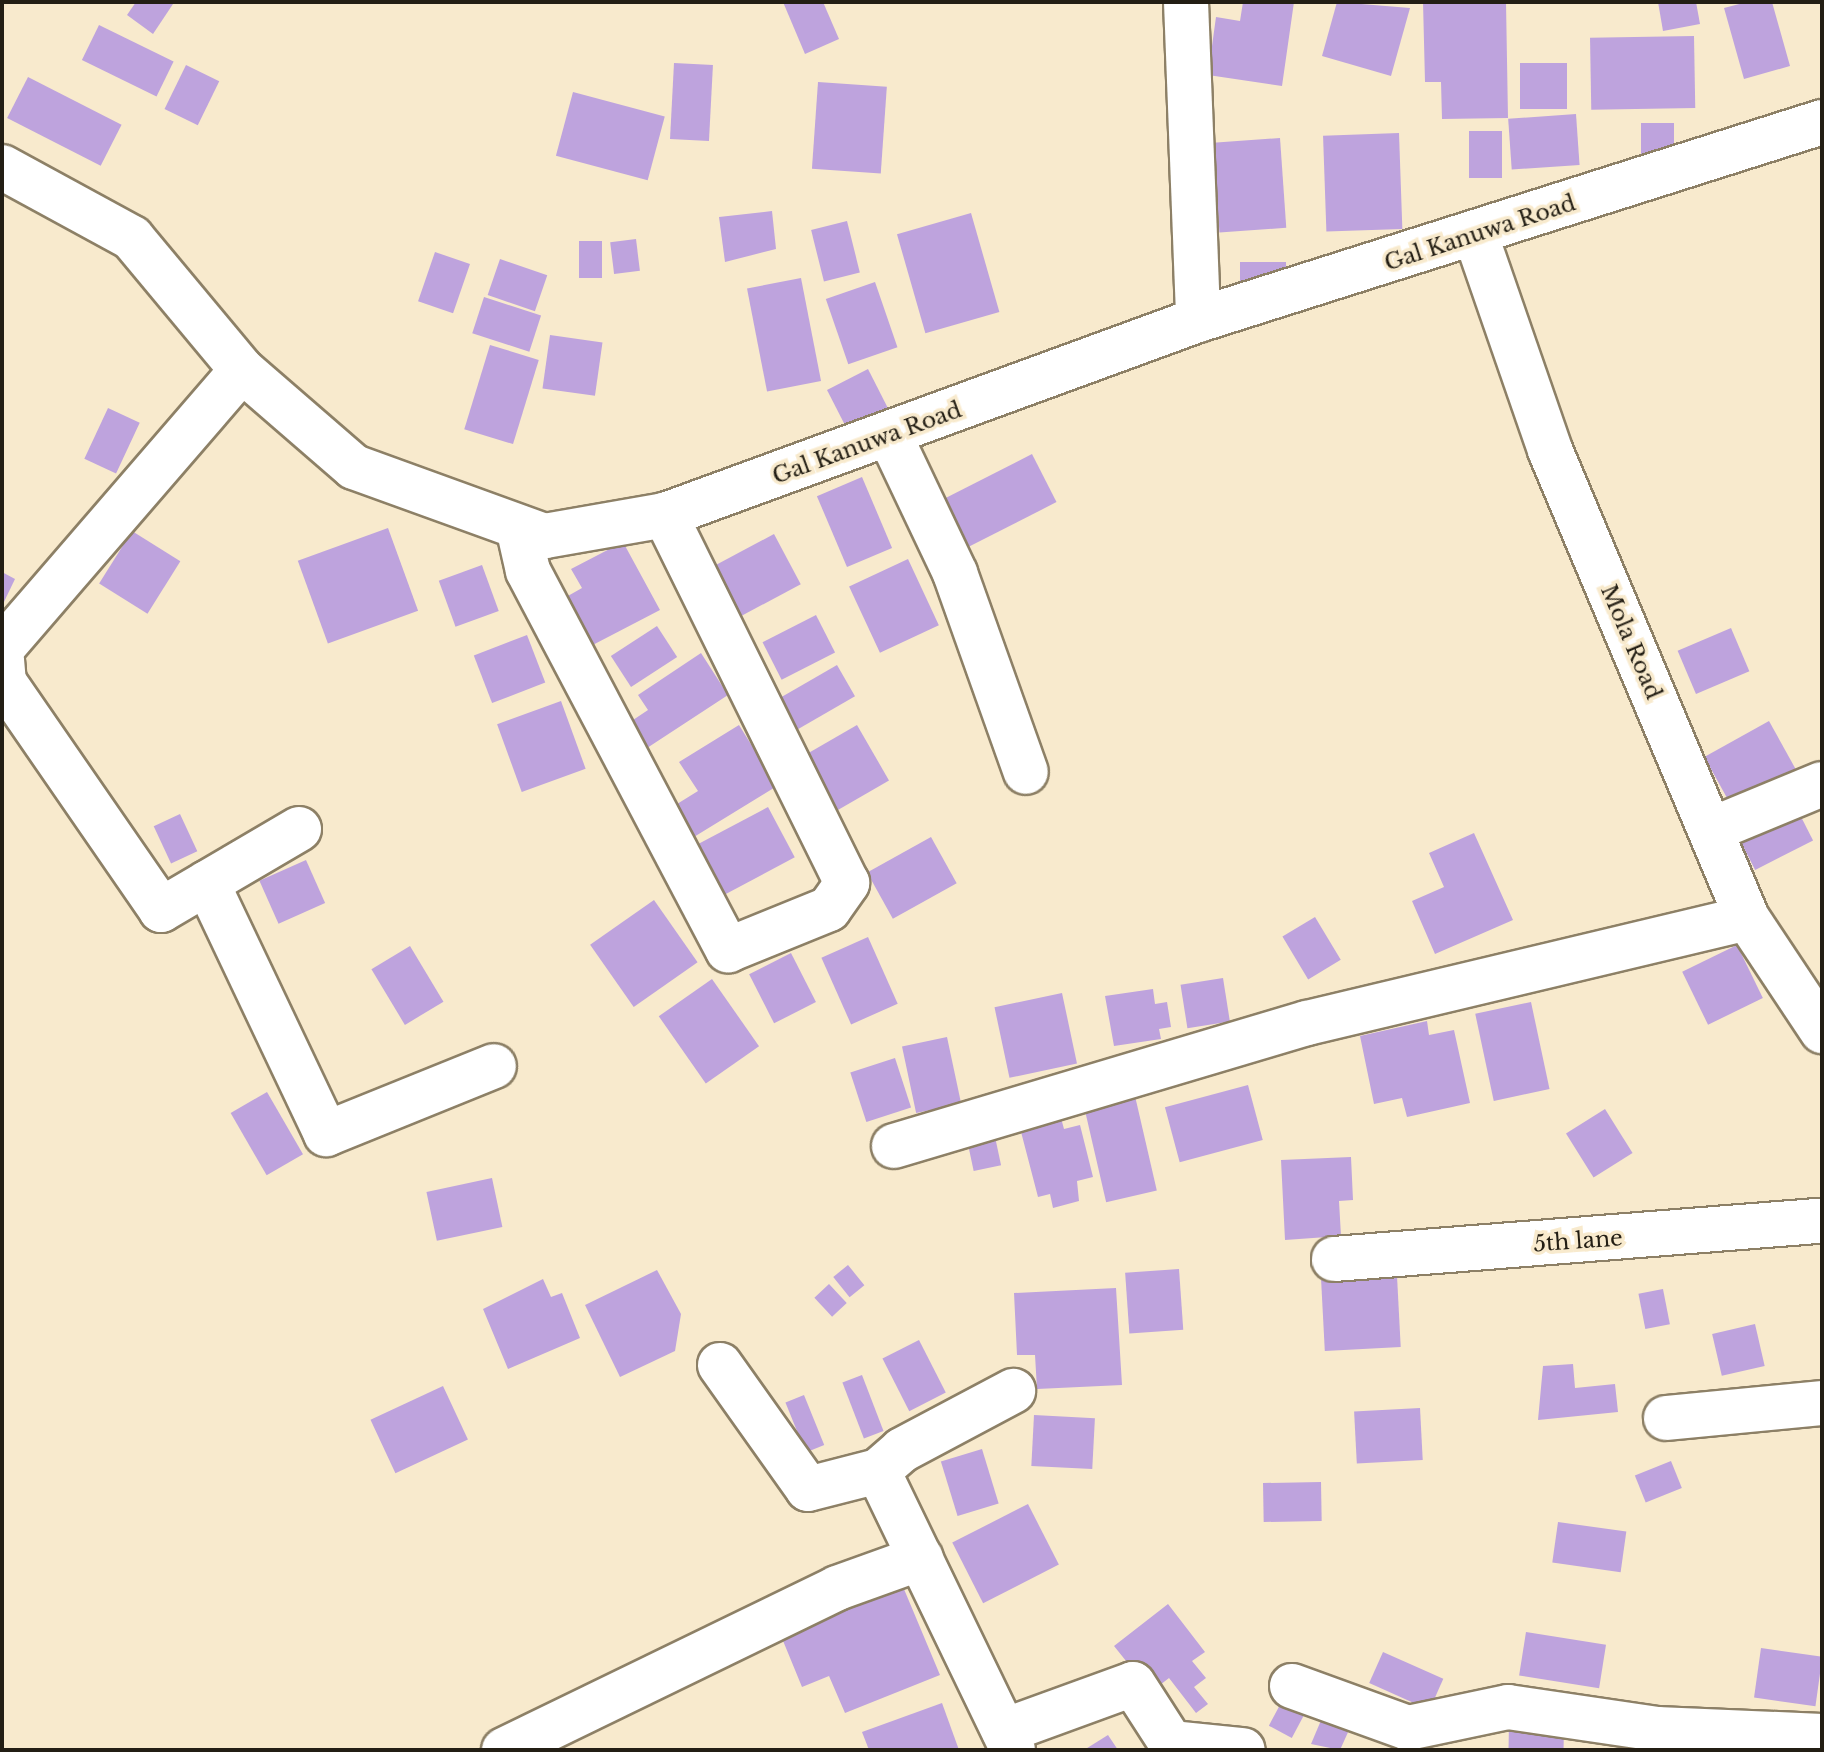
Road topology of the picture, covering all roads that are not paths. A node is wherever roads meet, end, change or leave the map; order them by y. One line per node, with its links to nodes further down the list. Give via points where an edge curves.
1 (1186, 2): 5 (street)
2 (1822, 122): 4 (street, Gal Kanuwa Road)
3 (2, 167): 6 (street, Gal Kanuwa Road, via 132,238)
4 (1476, 236): 5 (street, Gal Kanuwa Road); 15 (street, Mola Road, via 1550,450)
5 (1198, 320): 7 (street, Gal Kanuwa Road)
6 (242, 370): 9 (street, Gal Kanuwa Road, via 354,467); 10 (street)
7 (890, 436): 8 (street, Gal Kanuwa Road); 12 (street, via 955,573)
8 (665, 515): 9 (street, Gal Kanuwa Road, via 545,536); 9 (street, via 847,883 829,909 728,950 528,571)
9 (518, 527)
10 (2, 648)
11 (2, 660): 16 (street, via 4,682 161,910)
12 (1026, 772)
13 (1822, 784): 15 (street)
14 (299, 829): 16 (street)
15 (1711, 830): 17 (street, Mola Road)
16 (207, 883): 19 (street, via 326,1134)
17 (1747, 918): 18 (street, Mola Road); 20 (street, via 1307,1023)
18 (1822, 1031)
19 (494, 1066)
20 (894, 1146)
21 (1822, 1221): 22 (street, 5th lane)
22 (1334, 1259)
23 (720, 1365): 27 (street, via 808,1489)
24 (1013, 1391): 27 (street, via 902,1450)
25 (1822, 1403): 26 (street)
26 (1666, 1418)
27 (878, 1471): 28 (street)
28 (921, 1558): 31 (street); 32 (street, via 837,1588)
29 (1292, 1686): 30 (street, via 1408,1728 1508,1707 1657,1729)
30 (1822, 1736)
31 (1008, 1740): 33 (street, via 1133,1684 1171,1743)
32 (504, 1750)
33 (1243, 1750)

